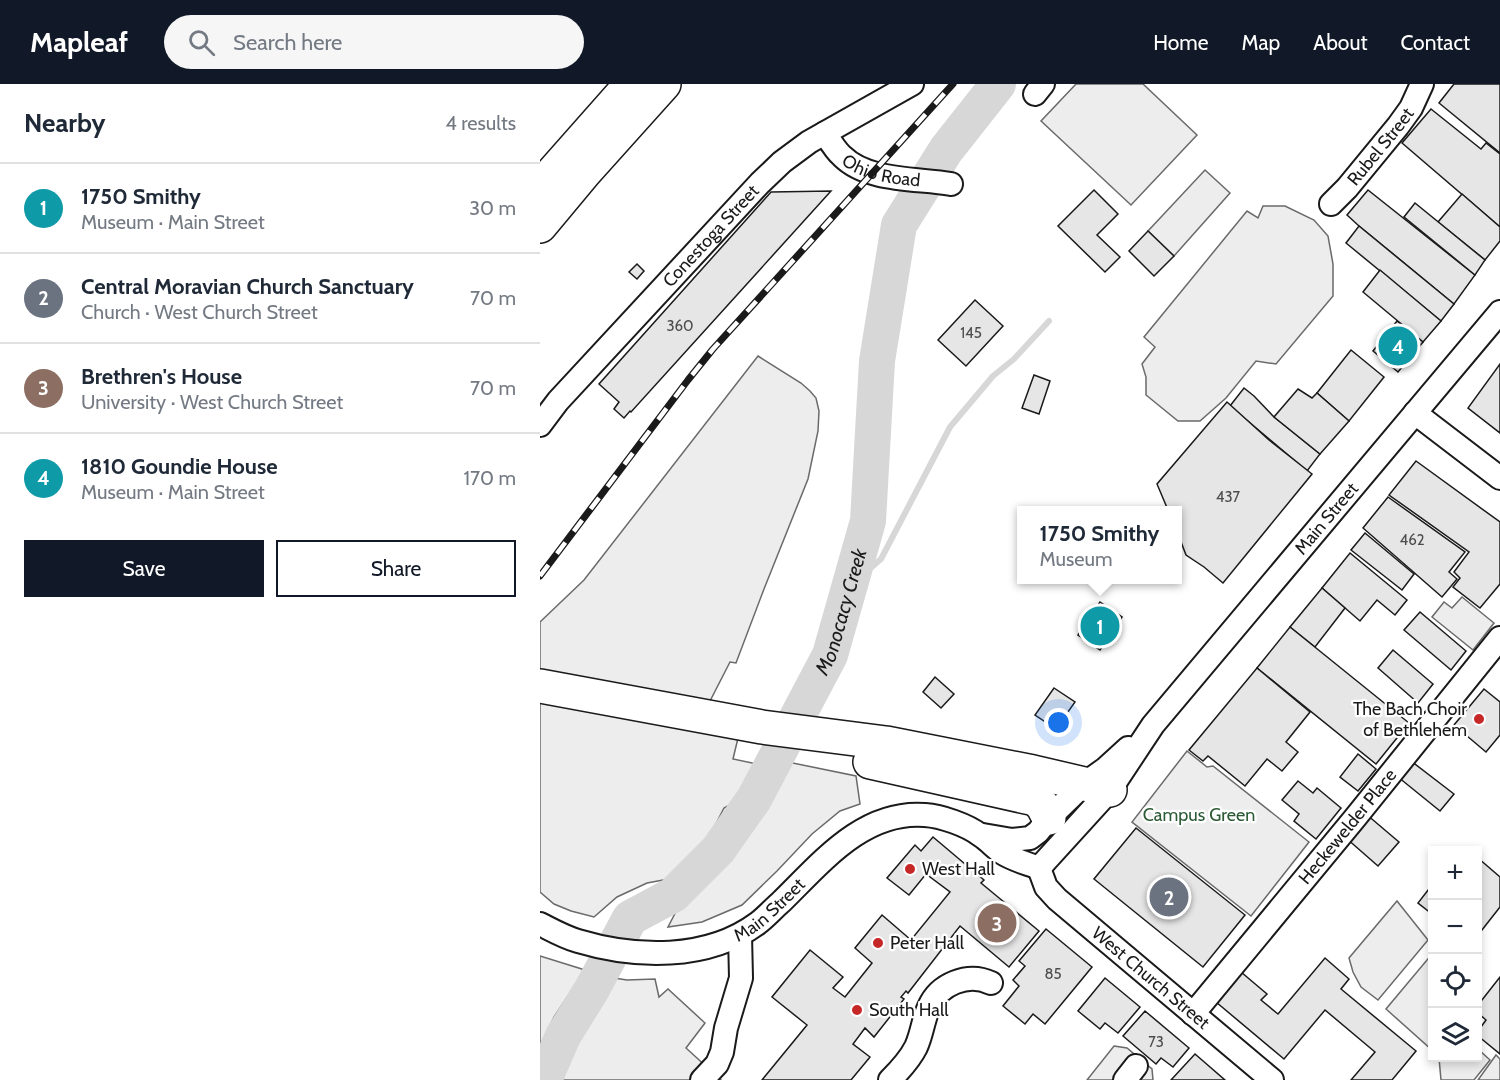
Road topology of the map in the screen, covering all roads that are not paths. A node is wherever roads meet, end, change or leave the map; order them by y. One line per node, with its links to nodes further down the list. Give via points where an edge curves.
1 (631, 84): 7 (highway)
2 (664, 84): 9 (highway)
3 (912, 84): 5 (street, Conestoga Street)
4 (1422, 84): 8 (street, Rubel Street, via 1398,126)
5 (825, 133): 6 (street, Ohio Road, via 838,152 860,169 883,176); 12 (street, Conestoga Street, via 760,183)
6 (948, 183)
7 (540, 187)
8 (1331, 204)
9 (540, 226)
10 (1500, 312): 11 (street, Main Street)
11 (1415, 414): 13 (street); 16 (street, Main Street, via 1153,725 1105,769)
12 (540, 424)
13 (1500, 478)
14 (1500, 638): 23 (street, Heckewelder Place)
15 (540, 686): 17 (highway, via 762,728 886,743)
16 (1097, 787): 17 (highway); 17 (street, Main Street); 19 (street, Main Street)
17 (1036, 796): 18 (street, Main Street, via 1038,832 1030,838 1012,840)
18 (980, 834): 19 (street, Main Street, via 1000,852); 21 (street, Main Street, via 924,815 874,823 842,844 758,923)
19 (1039, 868): 23 (street, West Church Street, via 1057,899)
20 (540, 924): 21 (street, Main Street, via 577,941 648,953 689,950)
21 (740, 935): 25 (street, via 741,978 722,1052)
22 (991, 983): 26 (street, via 968,979 941,991 928,1008 915,1049)
23 (1193, 1014): 24 (street, West Church Street)
24 (1262, 1077)
25 (702, 1080)
26 (890, 1080)

